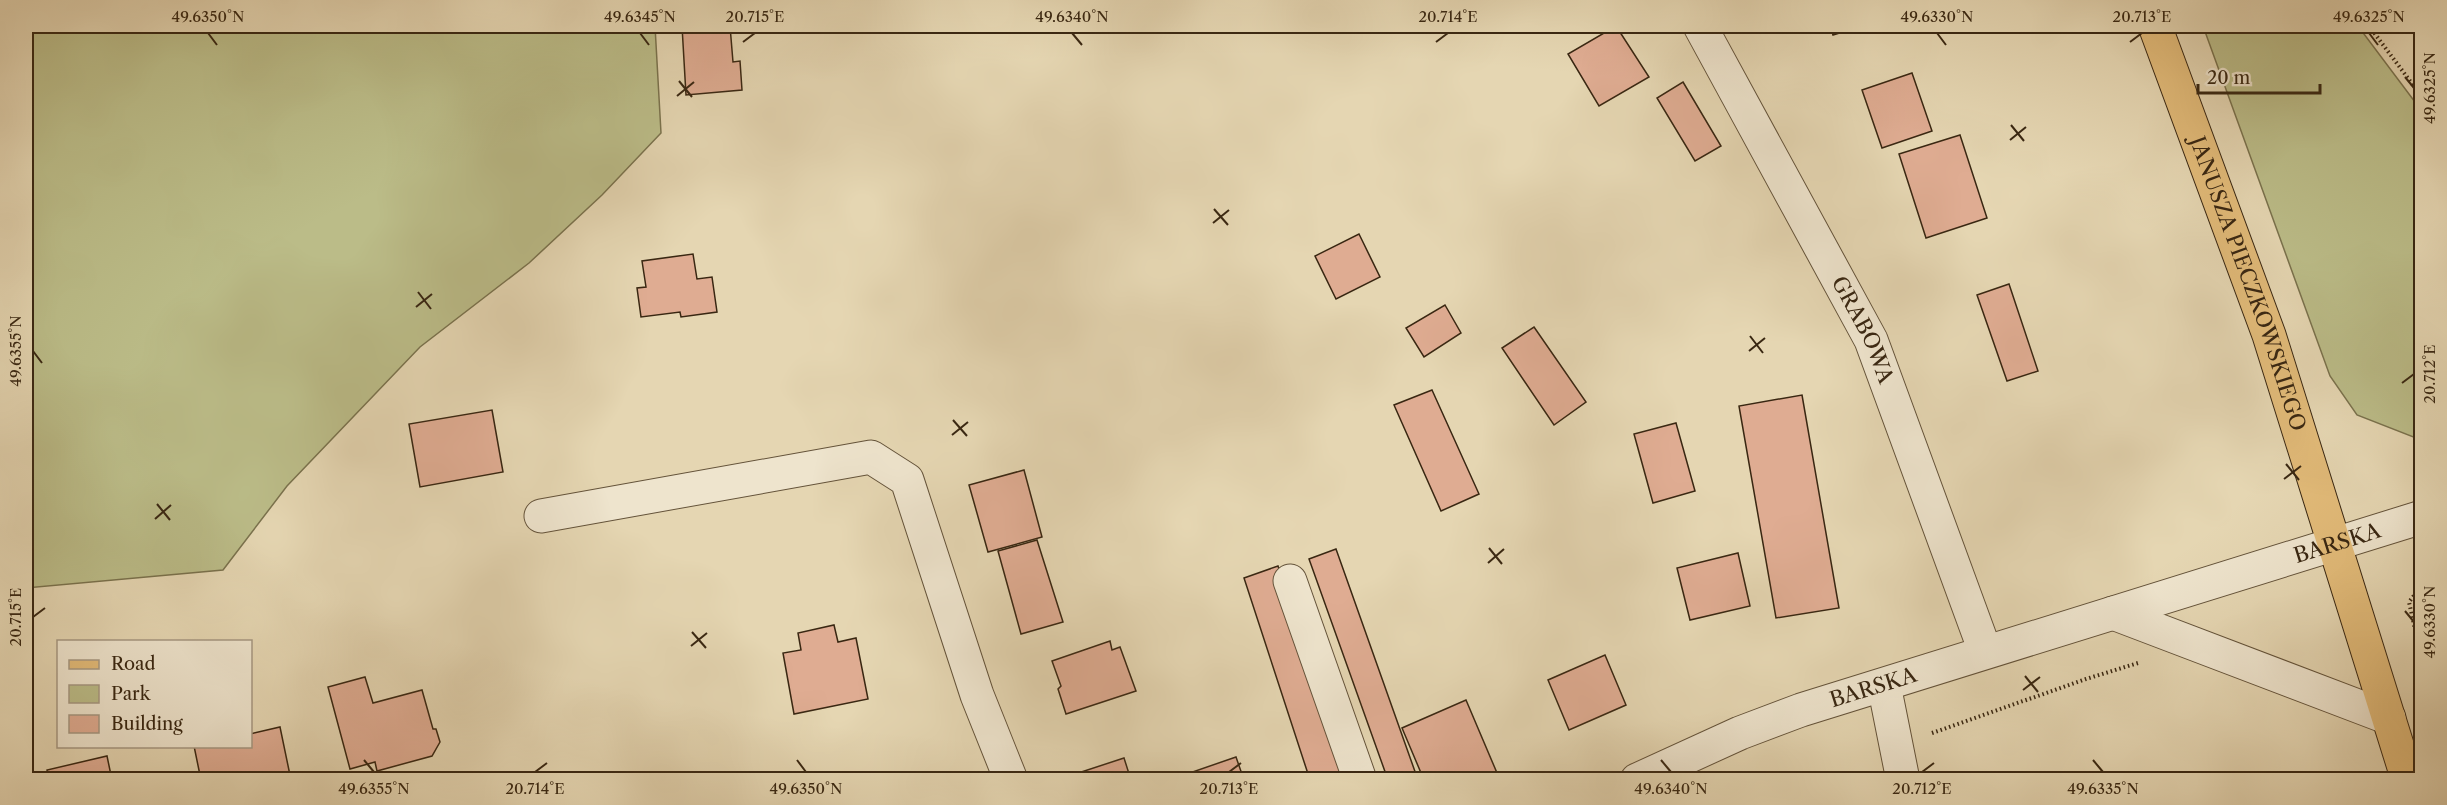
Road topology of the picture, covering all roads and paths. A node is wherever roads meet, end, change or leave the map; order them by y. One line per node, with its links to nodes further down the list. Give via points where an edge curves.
1 (1700, 26): 11 (street, GRABOWA, via 1871,340)
2 (2155, 26): 7 (main road, JANUSZA PIECZKOWSKIEGO, via 2269,335)
3 (2369, 26): 4 (path)
4 (2421, 97)
5 (541, 516): 18 (street, via 871,457 907,480 977,695)
6 (2421, 517): 7 (street, BARSKA)
7 (2336, 546): 10 (street, BARSKA); 15 (main road, JANUSZA PIECZKOWSKIEGO)
8 (1290, 581): 19 (street)
9 (2421, 585): 13 (path, via 2409,602)
10 (2113, 613): 11 (street, BARSKA); 15 (street)
11 (1985, 651): 14 (street, BARSKA)
12 (2142, 662): 16 (path, via 2086,679)
13 (2421, 662)
14 (1884, 685): 16 (street); 20 (street, BARSKA, via 1740,733)
15 (2389, 718): 17 (main road, JANUSZA PIECZKOWSKIEGO)
16 (1900, 764)
17 (2405, 769)
18 (1011, 780)
19 (1360, 780)
20 (1637, 780)

